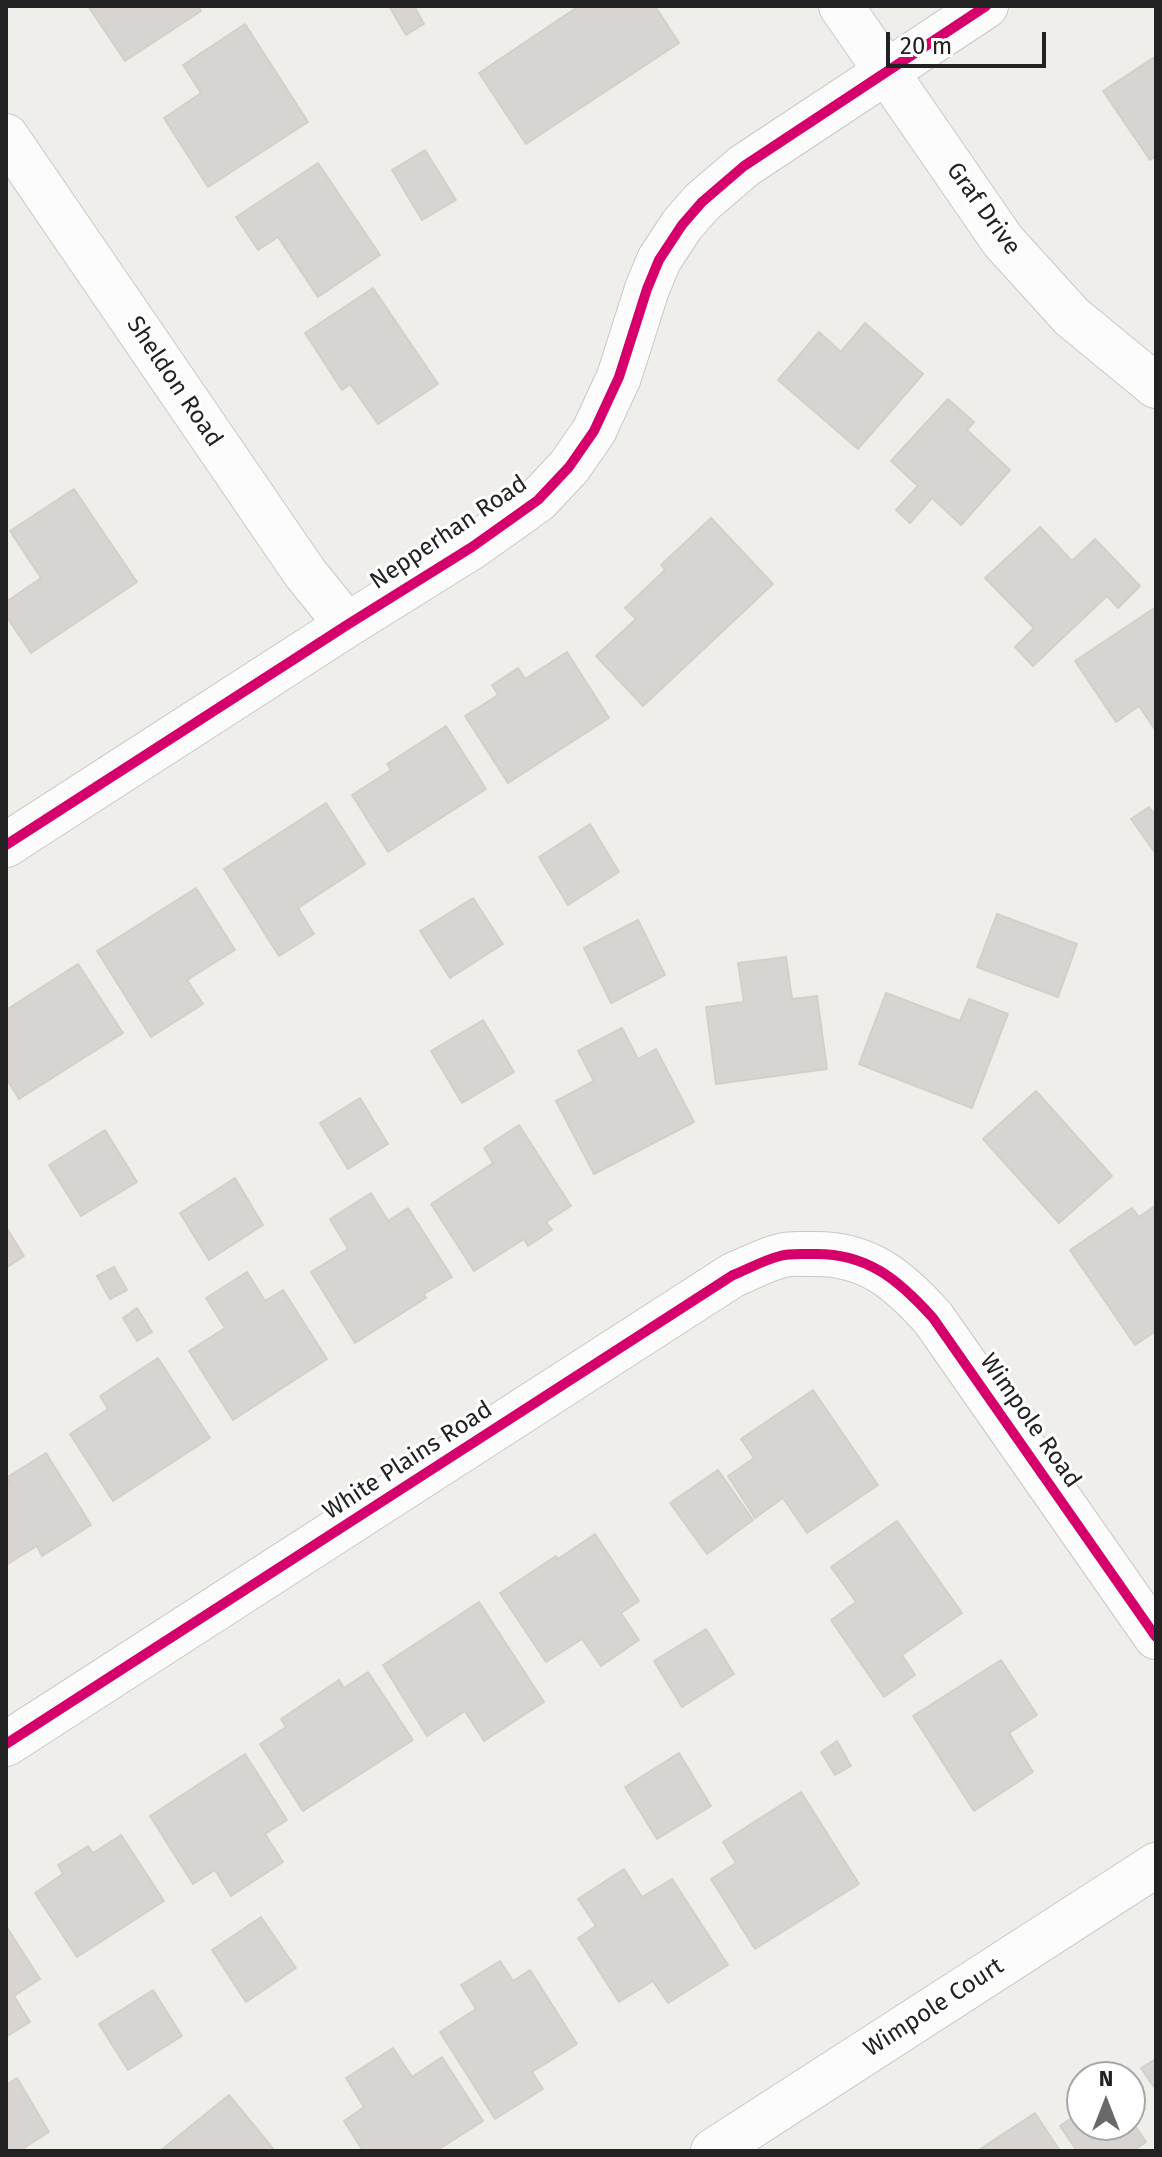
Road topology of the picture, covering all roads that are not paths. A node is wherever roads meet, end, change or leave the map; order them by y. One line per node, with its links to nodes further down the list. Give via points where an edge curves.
1 (841, 6): 3 (street, Graf Drive)
2 (986, 6): 3 (street, Nepperhan Road)
3 (886, 71): 5 (street, Graf Drive, via 1003,241 1072,317); 6 (street, Nepperhan Road, via 744,166 682,225 659,260 619,377 594,431 538,500)
4 (6, 136): 6 (street, Sheldon Road, via 305,573)
5 (1156, 386)
6 (347, 625): 7 (street, Nepperhan Road)
7 (6, 845)
8 (846, 1256): 9 (street, Wimpole Road, via 878,1268 906,1287 933,1318); 10 (street, White Plains Road, via 781,1255 733,1275)
9 (1156, 1637)
10 (6, 1744)
11 (1156, 1865): 12 (street, Wimpole Court)
12 (713, 2151)

